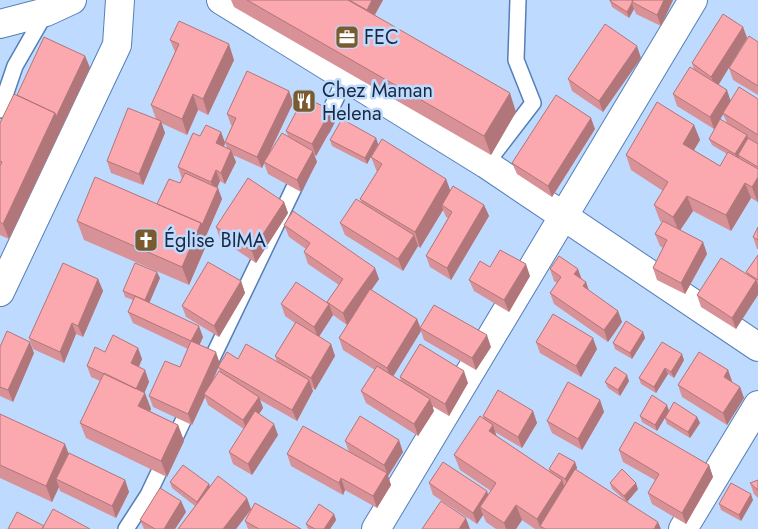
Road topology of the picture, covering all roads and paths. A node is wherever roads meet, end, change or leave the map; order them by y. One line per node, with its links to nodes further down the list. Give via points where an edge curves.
1 (72, 0): 6 (street)
2 (120, 0): 14 (street, via 117,45)
3 (221, 0): 8 (street)
4 (518, 0): 12 (lane, via 516,60 533,104)
5 (694, 0): 13 (street)
6 (46, 12): 7 (street); 9 (lane, via 15,66)
7 (0, 24)
8 (346, 77): 10 (lane); 12 (street)
9 (0, 110)
10 (316, 139)
11 (308, 157): 17 (lane, via 148,495)
12 (486, 164): 13 (street)
13 (564, 216): 15 (street); 18 (street)
14 (0, 292)
15 (758, 347)
16 (758, 405): 19 (street)
17 (126, 529)
18 (376, 529)
19 (683, 529)

